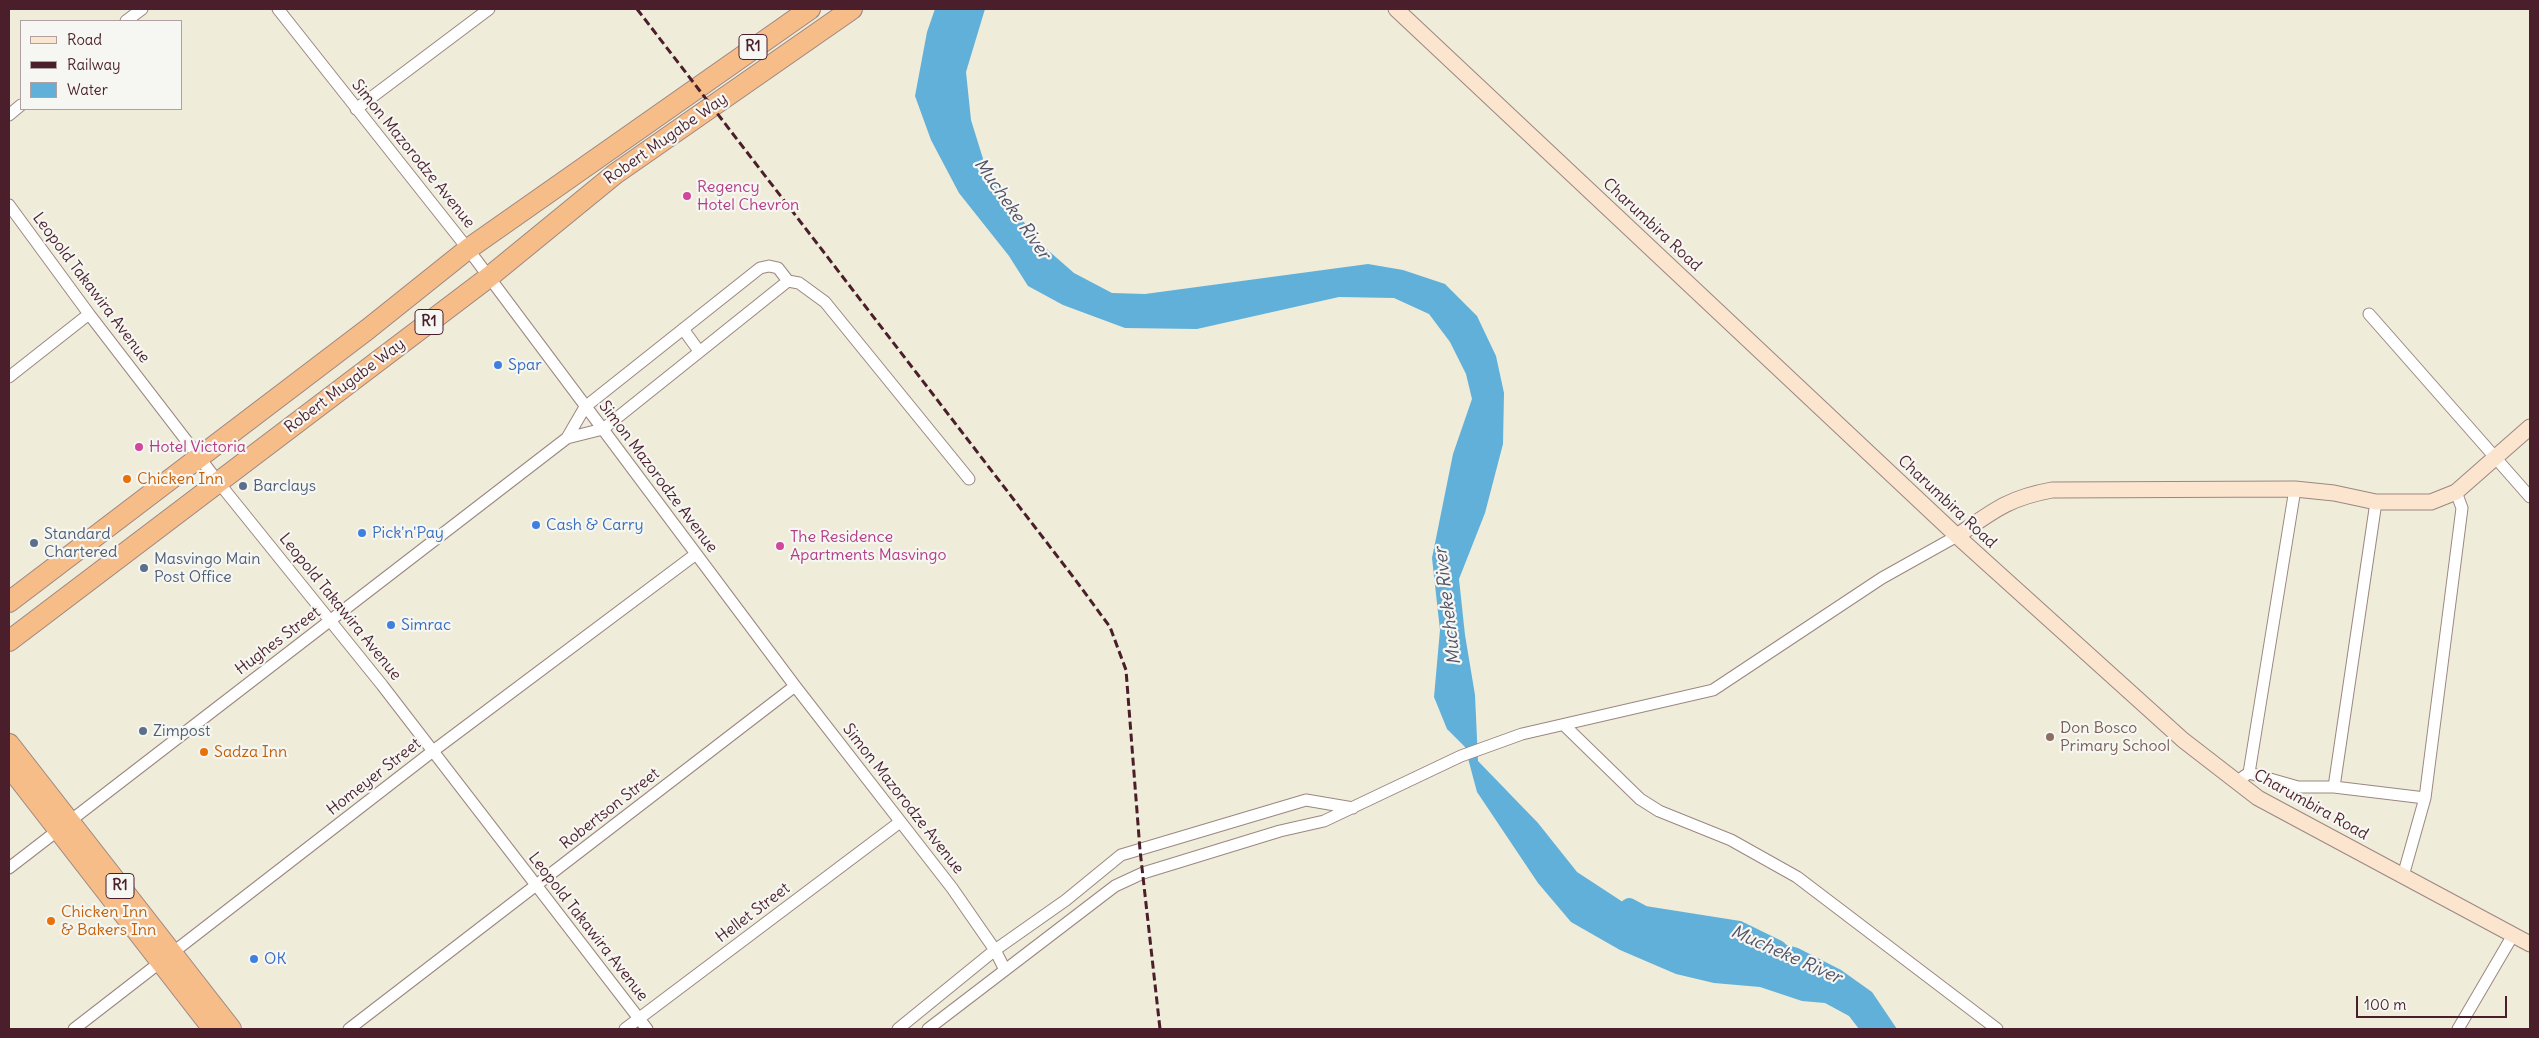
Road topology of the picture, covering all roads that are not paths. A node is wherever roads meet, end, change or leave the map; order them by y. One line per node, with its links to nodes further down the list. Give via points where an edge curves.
1 (142, 9): 7 (street)
2 (278, 9): 9 (street, Simon Mazorodze Avenue)
3 (489, 9): 9 (street)
4 (810, 9): 12 (highway, Robert Mugabe Way / R1)
5 (852, 9): 13 (highway, Robert Mugabe Way / R1, via 615,174)
6 (1396, 9): 33 (street, Charumbira Road)
7 (127, 20)
8 (20, 106): 10 (street)
9 (356, 109): 12 (street, Simon Mazorodze Avenue)
10 (9, 115)
11 (9, 205): 15 (street, Leopold Takawira Avenue)
12 (468, 249): 13 (street, Simon Mazorodze Avenue); 24 (highway, Robert Mugabe Way / R1)
13 (489, 276): 20 (street, Simon Mazorodze Avenue); 27 (highway, Robert Mugabe Way / R1)
14 (788, 281): 17 (street, via 778,268 760,268); 18 (street); 26 (street, via 799,283 825,302)
15 (89, 314): 19 (street); 24 (street, Leopold Takawira Avenue)
16 (2369, 314): 25 (street)
17 (683, 329): 18 (street); 20 (street)
18 (699, 351): 22 (street)
19 (9, 377)
20 (585, 407): 22 (street, Simon Mazorodze Avenue); 23 (street)
21 (2530, 427): 25 (street)
22 (603, 429): 23 (street); 35 (street, Simon Mazorodze Avenue)
23 (567, 438): 39 (street, Hughes Street)
24 (199, 456): 27 (street, Leopold Takawira Avenue); 32 (highway, Robert Mugabe Way / R1)
25 (2494, 458): 29 (street); 30 (street)
26 (969, 479)
27 (219, 483): 34 (highway, Robert Mugabe Way / R1); 39 (street, Leopold Takawira Avenue)
28 (2295, 489): 31 (street); 33 (street, via 2052,490 2007,501); 46 (street)
29 (2456, 492): 31 (street, via 2431,502); 49 (street, via 2462,508)
30 (2530, 496)
31 (2376, 502): 48 (street)
32 (105, 529): 34 (highway); 36 (highway, Robert Mugabe Way / R1)
33 (1957, 536): 42 (street, via 1882,578 1713,690); 47 (street, Charumbira Road, via 2183,740)
34 (123, 554): 38 (highway, Robert Mugabe Way / R1)
35 (696, 554): 41 (street, Simon Mazorodze Avenue); 44 (street, Homeyer Street)
36 (36, 581): 37 (highway, Robert Mugabe Way / R1); 38 (highway)
37 (9, 602)
38 (54, 606): 40 (highway, Robert Mugabe Way / R1)
39 (330, 621): 44 (street, Leopold Takawira Avenue); 52 (street, Hughes Street)
40 (9, 641)
41 (795, 686): 51 (street, Simon Mazorodze Avenue); 55 (street, Robertson Street)
42 (1564, 725): 50 (street, via 1522,734 1461,756); 70 (street, via 1640,799 1659,812 1731,840 1797,877)
43 (9, 744): 52 (highway, R1)
44 (433, 751): 55 (street, Leopold Takawira Avenue); 59 (street, Homeyer Street)
45 (9, 766): 52 (highway, R1)
46 (2249, 773): 47 (street); 48 (street, via 2298,787)
47 (2235, 782): 54 (street, Charumbira Road, via 2258,798)
48 (2334, 787): 49 (street)
49 (2425, 798): 54 (street)
50 (1353, 808): 58 (street, via 1306,800 1121,855 1066,900); 60 (street, via 1324,821 1280,831 1123,882)
51 (900, 822): 58 (street, Simon Mazorodze Avenue); 61 (street, Hellet Street)
52 (64, 825): 53 (street, Hughes Street); 59 (highway, R1)
53 (9, 868)
54 (2403, 876): 56 (street, Charumbira Road)
55 (536, 887): 61 (street, Leopold Takawira Avenue); 65 (street, Robertson Street)
56 (2513, 935): 57 (street, Charumbira Road); 71 (street)
57 (2530, 944)
58 (995, 950): 60 (street, Simon Mazorodze Avenue); 68 (street)
59 (166, 958): 62 (street, Homeyer Street); 63 (highway, R1); 64 (highway, R1)
60 (1005, 970): 69 (street)
61 (639, 1019): 66 (street, Hellet Street); 67 (street, Leopold Takawira Avenue)
62 (74, 1029)
63 (213, 1029)
64 (231, 1029)
65 (349, 1029)
66 (626, 1029)
67 (647, 1029)
68 (898, 1029)
69 (928, 1029)
70 (1997, 1029)
71 (2458, 1029)

